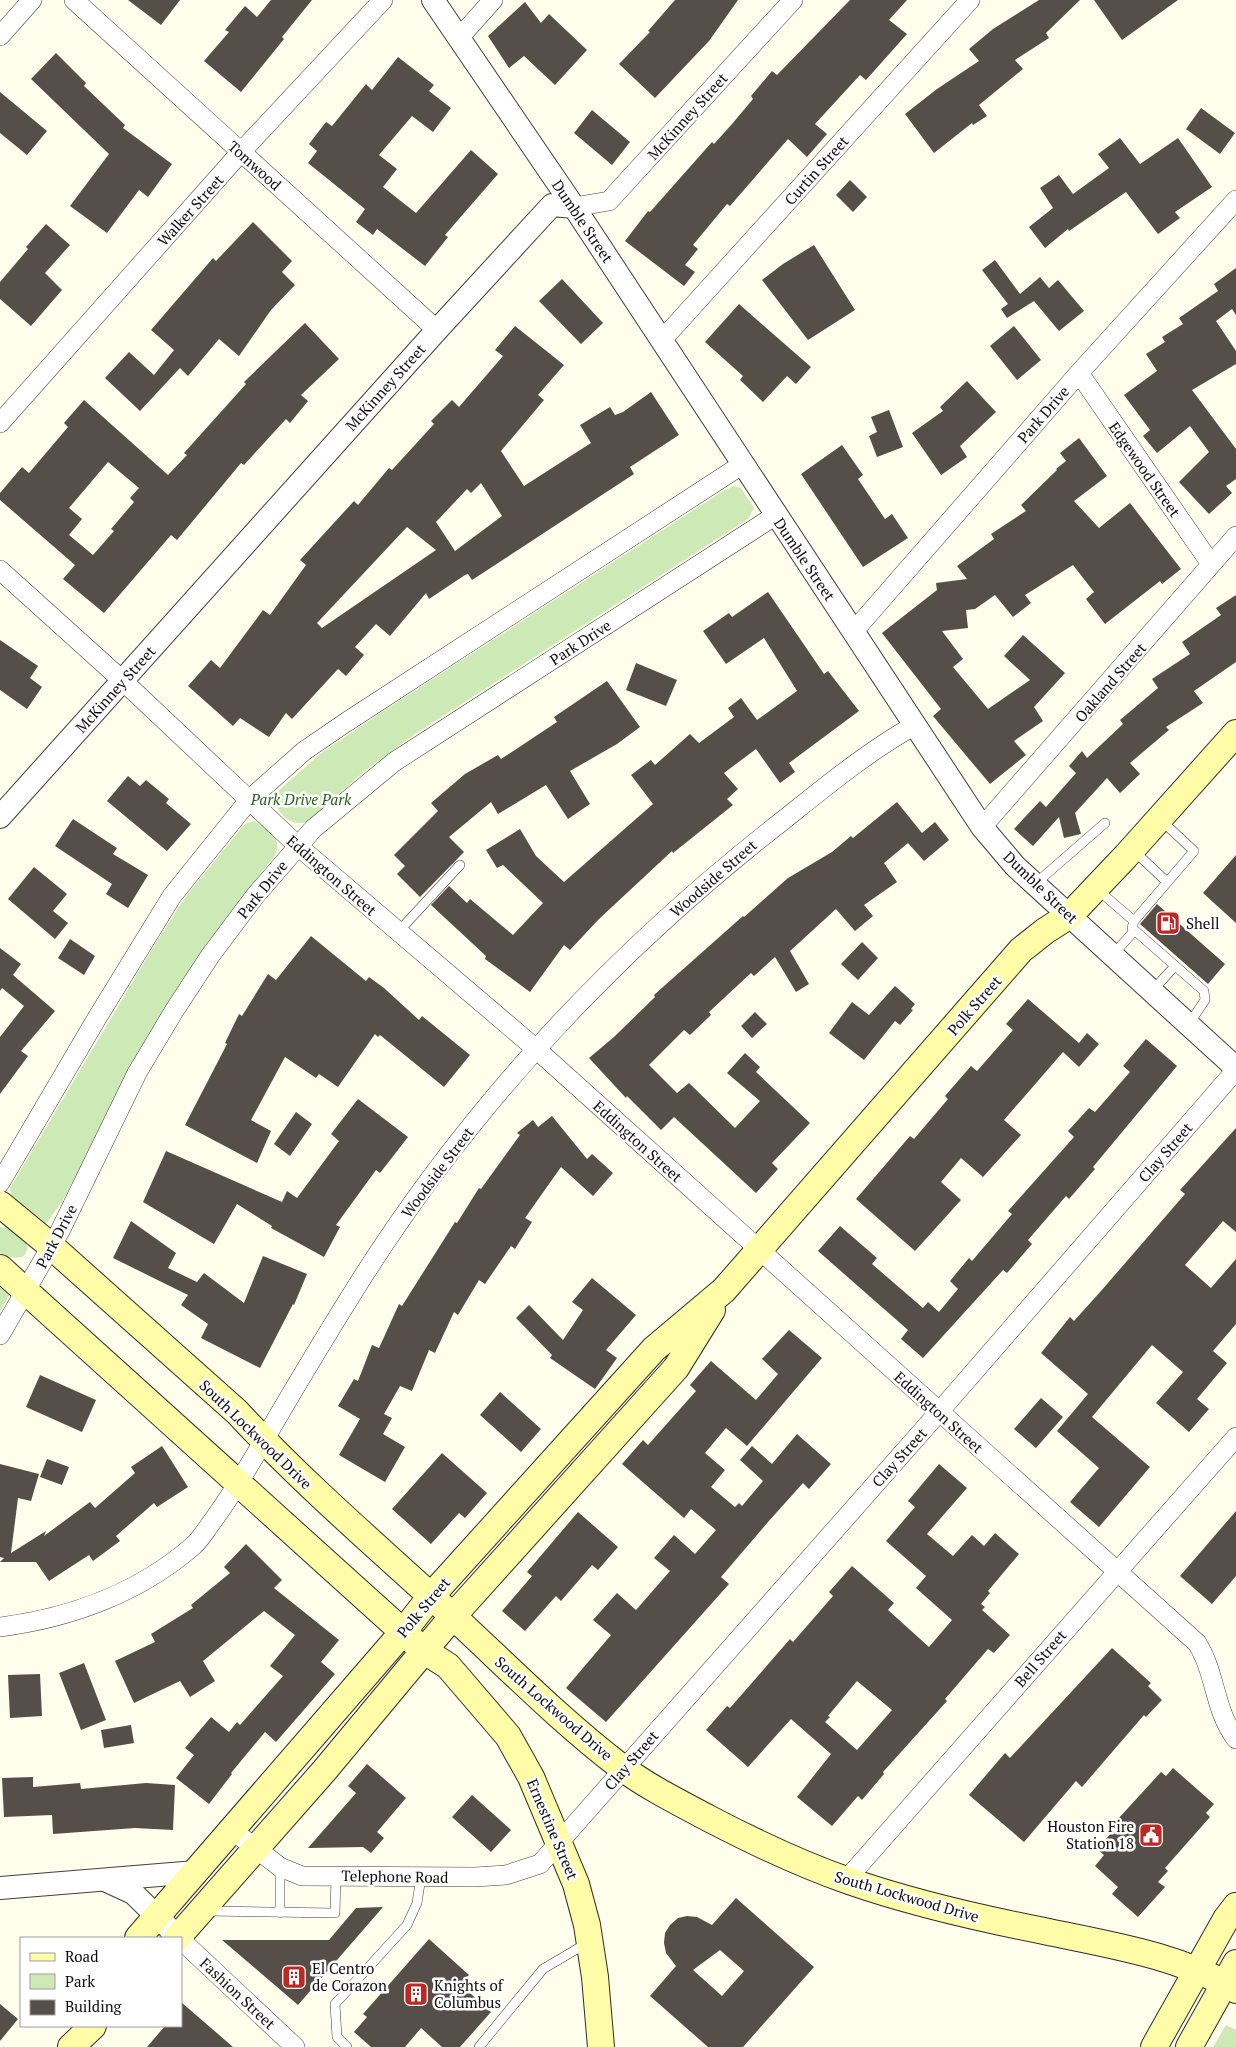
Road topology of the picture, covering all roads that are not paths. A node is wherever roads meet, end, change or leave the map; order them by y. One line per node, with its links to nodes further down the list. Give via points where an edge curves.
1 (32, 0): 8 (street)
2 (74, 0): 10 (street, Tomwood)
3 (383, 0): 10 (street, Walker Street)
4 (433, 0): 9 (street, Dumble Street)
5 (493, 0): 9 (street)
6 (793, 0): 12 (street, McKinney Street, via 609,201)
7 (970, 0): 14 (street, Curtin Street)
8 (0, 36)
9 (459, 38): 12 (street, Dumble Street)
10 (242, 152): 13 (street, Tomwood); 16 (street, Walker Street)
11 (1236, 200): 15 (street, Park Drive)
12 (574, 207): 13 (street, McKinney Street, via 552,205); 14 (street, Dumble Street)
13 (437, 330): 23 (street, McKinney Street)
14 (662, 340): 17 (street, Dumble Street)
15 (1079, 373): 20 (street, Edgewood Street); 22 (street, Park Drive)
16 (0, 423)
17 (743, 464): 18 (street, Dumble Street); 26 (street, via 345,723 304,751)
18 (776, 515): 22 (street, Dumble Street); 31 (street, Park Drive, via 394,762 313,829)
19 (1236, 536): 20 (street, Oakland Street)
20 (1211, 564): 30 (street, Oakland Street)
21 (0, 570): 23 (street, Eddington Street)
22 (854, 631): 24 (street, Dumble Street)
23 (123, 681): 26 (street, Eddington Street); 27 (street, McKinney Street)
24 (915, 724): 30 (street, Dumble Street); 45 (street, Woodside Street, via 878,746 702,887 625,956)
25 (1236, 733): 28 (main road, Polk Street)
26 (250, 799): 31 (street, Eddington Street); 47 (street, via 172,896)
27 (0, 816)
28 (1160, 819): 32 (main road, Polk Street); 34 (lane, via 1194,851)
29 (1105, 823): 35 (lane)
30 (982, 827): 35 (street, Dumble Street)
31 (298, 846): 40 (street, Eddington Street); 49 (street, Park Drive, via 255,896 174,1011 137,1073)
32 (1132, 849): 34 (lane); 36 (main road, Polk Street)
33 (460, 865): 40 (lane)
34 (1167, 882): 38 (lane)
35 (1035, 884): 37 (street, Dumble Street)
36 (1096, 888): 37 (main road, Polk Street); 38 (lane)
37 (1070, 915): 41 (street, Dumble Street); 50 (main road, Polk Street, via 1021,950)
38 (1134, 921): 39 (lane)
39 (1134, 931): 41 (lane); 42 (lane)
40 (398, 932): 45 (street, Eddington Street)
41 (1113, 955): 43 (street, Dumble Street)
42 (1175, 966): 43 (lane); 44 (lane, via 1206,995 1206,1000)
43 (1152, 991): 44 (street, Dumble Street)
44 (1188, 1024): 46 (street, Dumble Street)
45 (535, 1048): 50 (street, Eddington Street); 57 (street, Woodside Street, via 427,1182 362,1277)
46 (1236, 1069): 55 (street, Clay Street)
47 (0, 1183)
48 (0, 1204): 49 (main road, South Lockwood Drive)
49 (51, 1246): 53 (street, Park Drive); 57 (main road, South Lockwood Drive, via 238,1412)
50 (759, 1251): 52 (main road, Polk Street); 55 (street, Eddington Street)
51 (0, 1268): 53 (main road)
52 (724, 1290): 60 (main road, Polk Street, via 654,1349); 61 (main road, Polk Street, via 676,1368)
53 (26, 1291): 54 (street, Park Drive); 58 (main road)
54 (0, 1335)
55 (939, 1412): 59 (street, Eddington Street); 66 (street, Clay Street)
56 (1236, 1437): 59 (street, Bell Street)
57 (263, 1441): 58 (street, Woodside Street); 60 (main road, South Lockwood Drive)
58 (240, 1482): 62 (street, Woodside Street, via 195,1545 147,1578 98,1604 55,1617); 63 (main road)
59 (1116, 1571): 65 (street, Eddington Street, via 1196,1643 1206,1657 1219,1710); 75 (street, Bell Street)
60 (431, 1596): 61 (main road, South Lockwood Drive); 63 (main road, Polk Street)
61 (453, 1616): 64 (main road, Polk Street); 66 (main road, South Lockwood Drive)
62 (0, 1626)
63 (403, 1632): 64 (main road); 67 (main road, Polk Street)
64 (423, 1650): 68 (main road, Ernestine Street, via 448,1666 508,1736 531,1777); 69 (main road, Polk Street)
65 (1236, 1739)
66 (623, 1768): 68 (street, Clay Street); 75 (main road, South Lockwood Drive, via 672,1799 760,1845)
67 (232, 1830): 69 (street, Telephone Road); 71 (main road, Polk Street)
68 (560, 1843): 73 (street, Telephone Road, via 540,1864 506,1876); 85 (main road, Ernestine Street, via 576,1884)
69 (256, 1850): 70 (street, Telephone Road); 78 (main road, Polk Street)
70 (280, 1867): 72 (street, Telephone Road, via 302,1876); 79 (lane)
71 (196, 1872): 74 (street); 80 (main road, Polk Street)
72 (336, 1876): 73 (street, Telephone Road); 79 (lane, via 335,1913)
73 (421, 1877): 93 (lane, via 417,1902 407,1925 335,2004 337,2037)
74 (104, 1880): 76 (street); 80 (street, via 133,1893)
75 (846, 1880): 86 (main road, South Lockwood Drive, via 963,1914 1094,1941)
76 (0, 1888)
77 (1236, 1906): 86 (main road)
78 (200, 1912): 79 (lane); 83 (main road, Polk Street)
79 (280, 1912)
80 (157, 1916): 81 (main road, Polk Street); 82 (street)
81 (139, 1937)
82 (178, 1937)
83 (180, 1937)
84 (182, 1941): 92 (street, Fashion Street)
85 (590, 1942): 94 (lane, via 543,1969); 95 (main road, Ernestine Street)
86 (1197, 1970): 87 (main road, South Lockwood Drive); 96 (main road)
87 (1232, 1979): 97 (main road)
88 (65, 2027): 90 (main road)
89 (92, 2027): 91 (main road)
90 (53, 2047)
91 (71, 2047)
92 (295, 2047)
93 (348, 2047)
94 (479, 2047)
95 (601, 2047)
96 (1154, 2047)
97 (1189, 2047)

